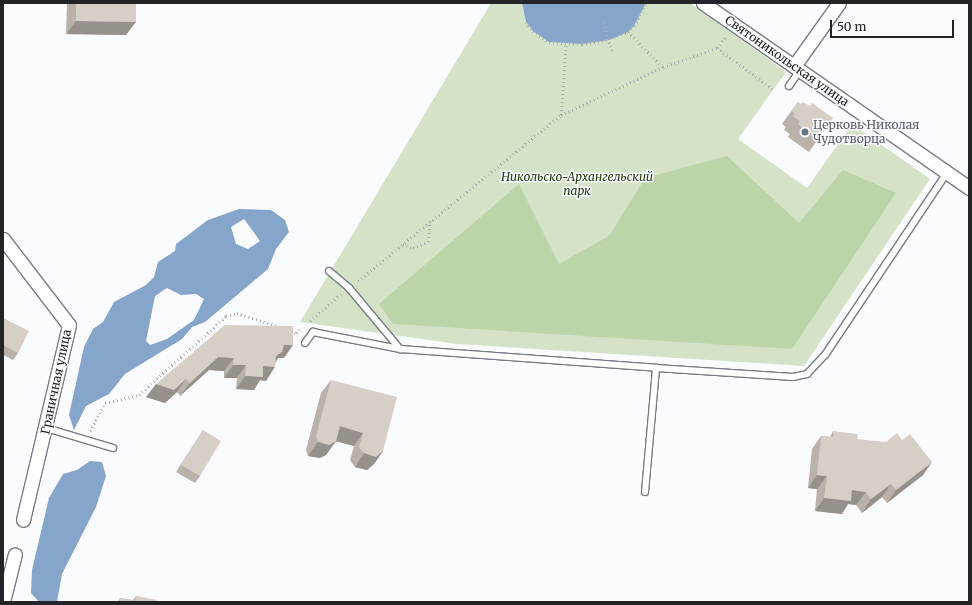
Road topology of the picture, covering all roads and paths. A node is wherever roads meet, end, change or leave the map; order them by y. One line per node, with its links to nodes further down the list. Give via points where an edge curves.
1 (646, 3): 7 (path)
2 (703, 3): 6 (street, Святоникольская улица)
3 (839, 3): 13 (street)
4 (526, 22): 9 (path, via 533,31 549,42)
5 (604, 23): 8 (path)
6 (734, 25): 10 (path); 13 (street, Святоникольская улица)
7 (628, 32): 8 (path); 12 (path)
8 (609, 40): 9 (path); 11 (path)
9 (566, 44): 16 (path)
10 (717, 48): 12 (path); 15 (path)
11 (612, 51)
12 (663, 67): 16 (path)
13 (797, 68): 14 (lane); 17 (street, Святоникольская улица)
14 (789, 86)
15 (773, 89)
16 (561, 115): 19 (path)
17 (947, 172): 18 (street, Святоникольская улица); 28 (lane, via 825,355 807,374 793,377)
18 (969, 188)
19 (430, 221): 21 (path); 21 (path, via 428,242 413,248)
20 (3, 239): 29 (street, Граничная улица, via 70,325)
21 (402, 244): 23 (path)
22 (329, 271): 23 (lane)
23 (349, 288): 25 (path, via 296,333); 27 (lane)
24 (281, 328): 30 (path, via 237,313 226,316 139,395 105,403)
25 (288, 330)
26 (305, 343): 27 (lane, via 314,332)
27 (400, 349): 28 (lane)
28 (656, 368): 32 (lane)
29 (46, 428): 30 (lane); 33 (street, Граничная улица)
30 (85, 440): 31 (lane)
31 (113, 448)
32 (645, 492)
33 (23, 520)
34 (15, 554): 35 (street)
35 (3, 602)

